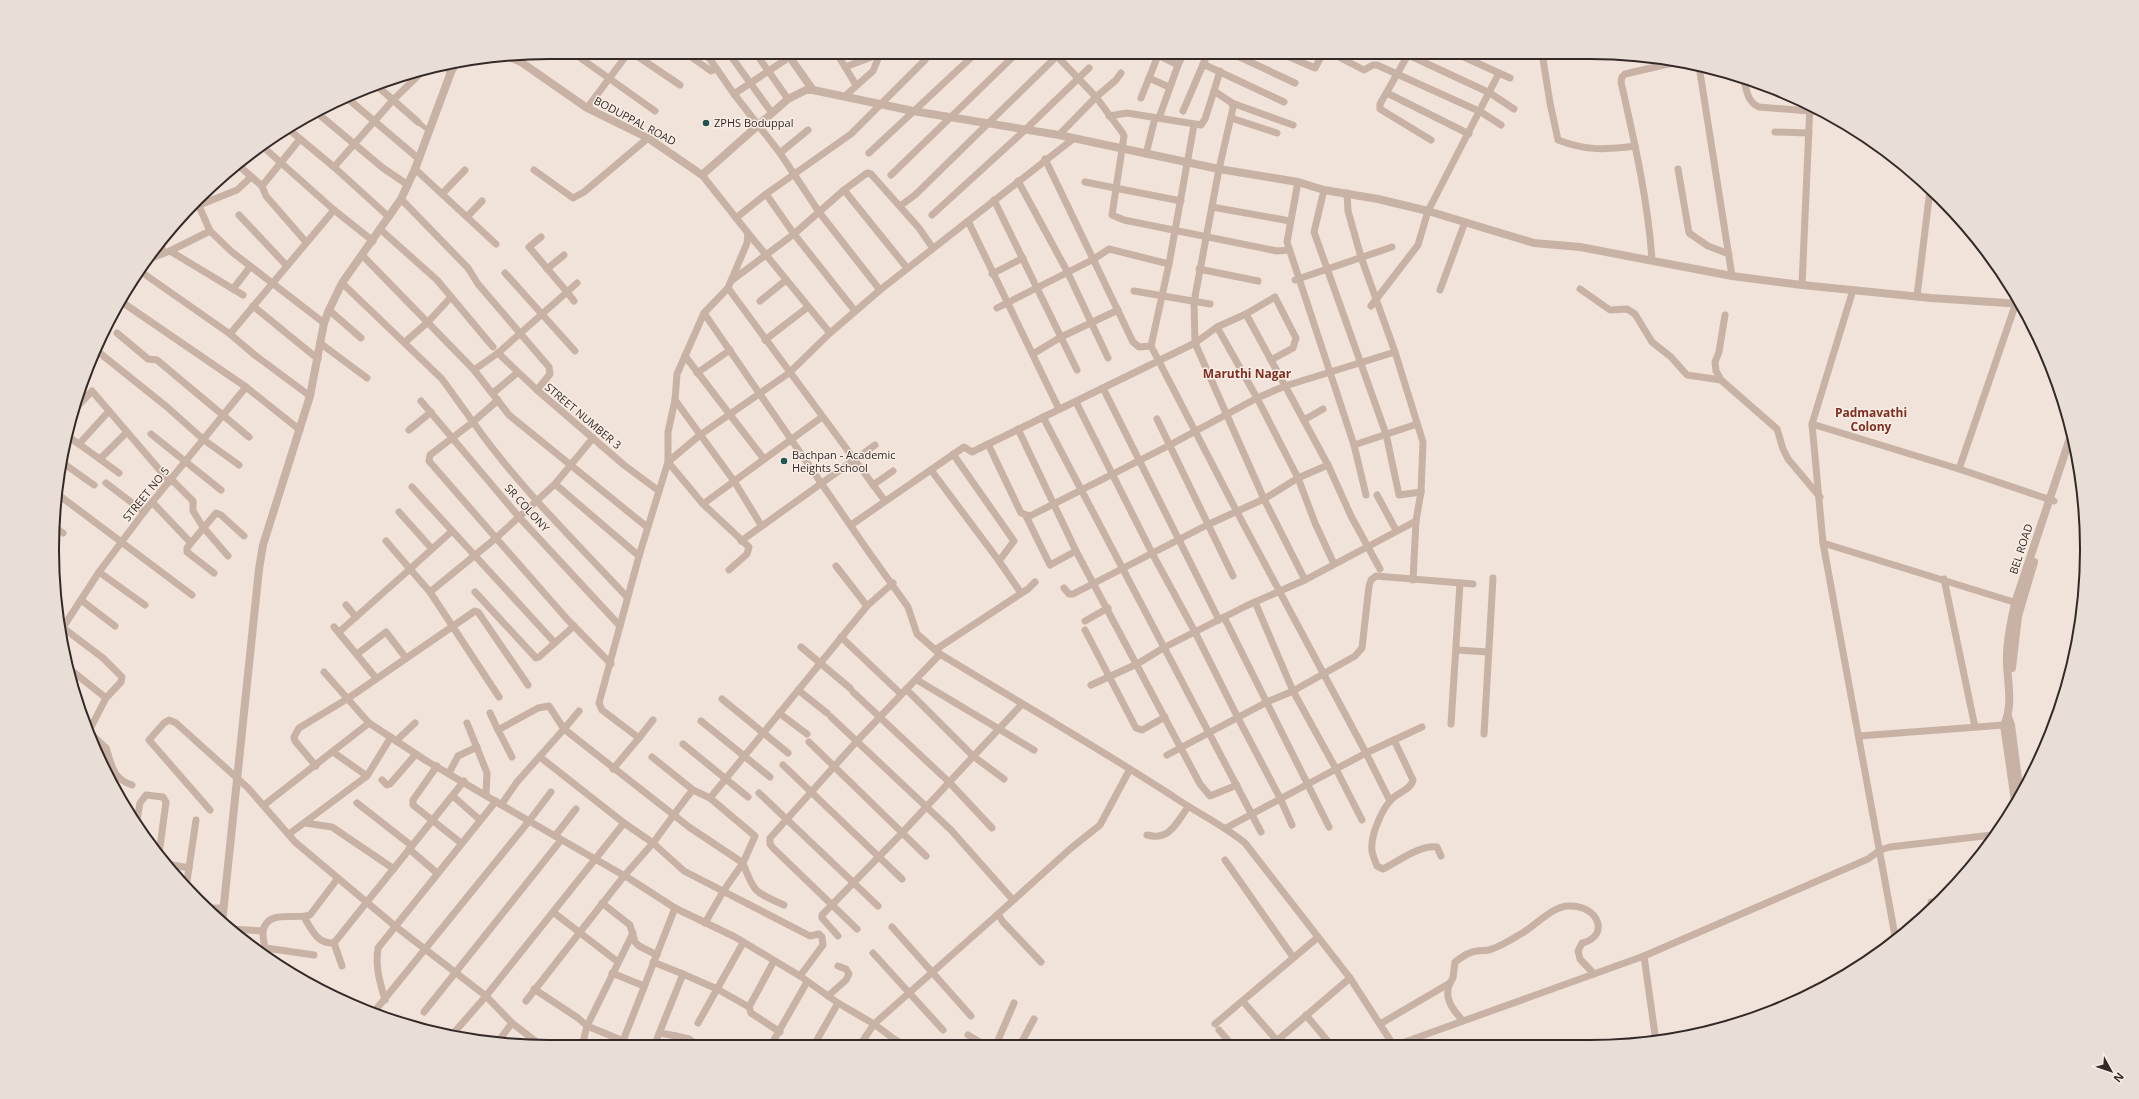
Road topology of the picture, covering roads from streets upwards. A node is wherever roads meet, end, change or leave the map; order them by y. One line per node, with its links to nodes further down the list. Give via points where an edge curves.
1 (582, 59): 50 (street)
2 (625, 59): 50 (street)
3 (641, 59): 55 (street)
4 (694, 59): 39 (street, via 711,71)
5 (710, 59): 39 (street)
6 (733, 59): 52 (street)
7 (760, 59): 40 (street)
8 (784, 59): 40 (street)
9 (791, 59): 59 (street)
10 (840, 59): 35 (street)
11 (866, 59): 35 (street)
12 (879, 59): 56 (street, via 873,71)
13 (969, 59): 77 (street)
14 (1011, 59): 84 (street)
15 (1050, 59): 89 (street)
16 (1060, 59): 51 (street)
17 (1157, 59): 48 (street)
18 (1168, 59): 33 (street)
19 (1181, 59): 33 (street)
20 (1205, 59): 32 (street)
21 (1244, 59): 53 (street)
22 (1294, 59): 23 (street, via 1315,68)
23 (1320, 59)
24 (1343, 59): 46 (street, via 1364,70 1377,65)
25 (1405, 59): 46 (street)
26 (1418, 59): 62 (street)
27 (1468, 59): 45 (street)
28 (1543, 59): 108 (street, via 1558,140 1578,148 1603,150)
29 (517, 60): 31 (street, BODUPPAL ROAD)
30 (925, 60): 72 (street)
31 (521, 62): 74 (street, BODUPPAL ROAD)
32 (1203, 64): 42 (street); 78 (street)
33 (1178, 65): 57 (street)
34 (1666, 65): 108 (street, via 1622,77)
35 (844, 67): 56 (street)
36 (453, 68): 41 (street)
37 (1089, 68): 51 (street)
38 (448, 69): 41 (street)
39 (716, 69): 63 (street)
40 (768, 71): 52 (street); 67 (street)
41 (451, 72): 94 (street)
42 (1220, 72): 60 (street); 70 (street)
43 (1700, 72): 175 (street)
44 (1120, 73): 65 (street, via 1116,80)
45 (1499, 73): 49 (street); 62 (street)
46 (1397, 75): 61 (street); 79 (street)
47 (416, 78): 68 (street)
48 (1148, 78): 57 (street); 66 (street)
49 (1510, 78)
50 (609, 79): 74 (street); 76 (street)
51 (1078, 79): 65 (street); 96 (street)
52 (751, 83): 63 (street); 81 (street)
53 (1295, 83)
54 (1745, 84): 73 (street, via 1753,104)
55 (680, 85)
56 (856, 85): 64 (street)
57 (1169, 87): 85 (street)
58 (381, 89): 68 (street)
59 (810, 90): 64 (street); 67 (street)
60 (1214, 91): 71 (street); 90 (street, via 1204,122 1201,125)
61 (1387, 93): 101 (street); 106 (street, via 1380,104 1381,111)
62 (1490, 93): 75 (street); 79 (street)
63 (734, 94): 92 (street)
64 (845, 96): 72 (street)
65 (1096, 97): 83 (street); 102 (street)
66 (1141, 98)
67 (788, 99): 81 (street)
68 (393, 100): 87 (street); 88 (street)
69 (351, 101): 88 (street)
70 (1284, 102)
71 (1232, 103): 86 (street); 93 (street)
72 (882, 104): 77 (street); 126 (street, via 850,134)
73 (1799, 107)
74 (588, 108): 103 (street, BODUPPAL ROAD)
75 (1514, 109)
76 (655, 111)
77 (913, 111): 84 (street); 112 (street)
78 (1183, 111)
79 (1481, 112): 91 (street); 101 (street)
80 (1810, 112): 100 (street)
81 (772, 113): 92 (street)
82 (321, 116): 107 (street)
83 (1109, 116): 85 (street, via 1127,113); 110 (street, via 1122,132)
84 (950, 117): 89 (street); 127 (street)
85 (1157, 118): 90 (street); 113 (street)
86 (1231, 118): 99 (street); 121 (street)
87 (418, 122): 94 (street)
88 (375, 123): 107 (street); 114 (street)
89 (987, 124): 96 (street); 147 (street, via 915,195)
90 (1194, 125): 116 (street)
91 (1501, 125)
92 (758, 126): 111 (street); 125 (street)
93 (1293, 126)
94 (428, 130): 114 (street)
95 (808, 130): 111 (street)
96 (1024, 131): 102 (street); 153 (street)
97 (292, 132): 104 (street)
98 (1775, 132): 100 (street)
99 (1277, 133)
100 (1809, 133): 203 (street)
101 (1469, 134): 150 (street)
102 (1058, 135): 105 (street)
103 (648, 138): 124 (street, via 574,198); 125 (street, BODUPPAL ROAD)
104 (300, 139): 117 (street); 118 (street)
105 (1073, 139): 110 (street); 115 (street)
106 (1431, 140)
107 (354, 144): 118 (street); 132 (street)
108 (1636, 146): 183 (street, via 1650,231)
109 (266, 149): 117 (street)
110 (1122, 150): 113 (street); 134 (street)
111 (780, 153): 126 (street)
112 (869, 154)
113 (1146, 154): 116 (street)
114 (419, 159): 120 (street)
115 (1045, 159): 129 (street); 182 (street)
116 (1188, 162): 121 (street); 144 (street)
117 (282, 164): 133 (street); 149 (street)
118 (334, 167): 154 (street)
119 (241, 168): 128 (street)
120 (415, 169): 132 (street); 138 (street)
121 (1219, 169): 131 (street); 148 (street)
122 (1678, 169): 175 (street, via 1689,233 1708,246)
123 (465, 170): 138 (street)
124 (534, 170)
125 (702, 175): 156 (street, BODUPPAL ROAD)
126 (794, 175): 139 (street); 151 (street)
127 (891, 175)
128 (251, 177): 133 (street); 145 (street, via 237,190)
129 (1018, 181): 142 (street); 191 (street)
130 (1085, 182): 134 (street)
131 (1298, 182): 136 (street); 158 (street)
132 (408, 185): 141 (street)
133 (262, 186): 168 (street, via 266,196)
134 (1116, 187): 144 (street); 162 (street, via 1112,215 1116,218)
135 (844, 190): 147 (street, via 863,176 871,174); 151 (street); 187 (street)
136 (1324, 190): 137 (street); 190 (street, via 1314,232)
137 (1347, 193): 150 (street); 180 (street, via 1348,212)
138 (442, 194): 155 (street)
139 (766, 194): 156 (street); 164 (street)
140 (1929, 196): 215 (street)
141 (401, 199): 154 (street); 242 (street, via 468,268 478,284)
142 (994, 200): 157 (street); 181 (street)
143 (482, 201): 155 (street)
144 (1181, 201): 162 (street)
145 (201, 205)
146 (199, 206): 161 (street)
147 (900, 206): 171 (street)
148 (1212, 207): 158 (street); 166 (street)
149 (334, 210): 167 (street); 168 (street)
150 (1428, 211): 159 (street); 217 (street, via 1418,245)
151 (819, 212): 164 (street); 208 (street)
152 (239, 215): 185 (street)
153 (932, 215)
154 (389, 217): 160 (street)
155 (467, 217): 169 (street)
156 (736, 218): 163 (street, BODUPPAL ROAD)
157 (968, 221): 171 (street); 194 (street)
158 (1290, 221): 173 (street, via 1287,242)
159 (1465, 222): 183 (street, via 1534,243 1580,247); 209 (street)
160 (381, 230): 167 (street); 216 (street, STREET NUMBER 3, via 437,280)
161 (210, 231): 174 (street); 186 (street)
162 (1175, 231): 166 (street); 184 (street)
163 (748, 233): 179 (street, BODUPPAL ROAD); 199 (street, via 747,243)
164 (794, 234): 179 (street); 232 (street)
165 (541, 237): 188 (street, via 528,247)
166 (1207, 238): 173 (street, via 1277,251); 189 (street)
167 (373, 241): 176 (street)
168 (306, 242): 185 (street)
169 (496, 244)
170 (163, 247): 174 (street)
171 (932, 247): 187 (street)
172 (1392, 247): 180 (street)
173 (1289, 250): 196 (street)
174 (167, 252): 178 (street); 206 (street)
175 (1728, 254): 195 (street)
176 (362, 255): 200 (street); 237 (street)
177 (564, 255): 188 (street)
178 (156, 256)
179 (766, 256): 197 (street, BODUPPAL ROAD); 199 (street)
180 (1361, 257): 190 (street); 217 (street)
181 (1023, 258): 194 (street); 204 (street)
182 (1094, 259): 184 (street, via 1109,249); 191 (street); 231 (street)
183 (1652, 260): 195 (street)
184 (1169, 264): 214 (street)
185 (287, 266): 202 (street)
186 (250, 267): 202 (street); 206 (street)
187 (907, 268): 208 (street)
188 (547, 269): 212 (street)
189 (1199, 269): 198 (street); 220 (street)
190 (1327, 269): 196 (street); 263 (street)
191 (1067, 271): 204 (street); 239 (street)
192 (504, 272): 235 (street)
193 (144, 274): 244 (street)
194 (992, 274): 222 (street)
195 (1732, 276): 203 (street)
196 (1297, 279): 266 (street)
197 (786, 280): 219 (street); 227 (street, BODUPPAL ROAD)
198 (1258, 280)
199 (731, 281): 205 (street)
200 (342, 283): 230 (street); 248 (street)
201 (577, 283): 212 (street)
202 (271, 284): 225 (street); 238 (street)
203 (1802, 285): 210 (street)
204 (1037, 287): 222 (street); 245 (street)
205 (728, 288): 233 (street); 247 (street)
206 (233, 289): 213 (street)
207 (1580, 289): 271 (street, via 1610,310 1627,309 1635,314 1652,342 1671,357 1687,375)
208 (880, 290): 232 (street)
209 (1440, 290)
210 (1853, 290): 215 (street); 298 (street)
211 (1134, 291): 214 (street)
212 (567, 292): 218 (street); 235 (street)
213 (243, 295)
214 (1163, 295): 220 (street); 251 (street)
215 (1917, 296): 221 (street)
216 (451, 297): 237 (street); 252 (street, STREET NUMBER 3)
217 (1376, 299): 226 (street); 255 (street)
218 (574, 300)
219 (760, 301)
220 (1194, 302): 224 (street); 250 (street)
221 (2013, 302)
222 (1006, 303): 228 (street); 257 (street)
223 (125, 304): 273 (street)
224 (1210, 304)
225 (253, 306): 244 (street); 260 (street)
226 (1371, 306)
227 (808, 307): 243 (street, BODUPPAL ROAD); 247 (street)
228 (997, 308)
229 (2016, 308): 331 (street)
230 (329, 310): 238 (street); 246 (street)
231 (1118, 310): 239 (street); 251 (street, via 1135,345)
232 (855, 311): 243 (street)
233 (704, 313): 253 (street); 258 (street)
234 (1246, 314): 240 (street); 261 (street); 261 (street, via 1275,297 1296,338 1292,348)
235 (541, 315): 242 (street); 254 (street)
236 (1725, 315): 271 (street, via 1715,362 1716,372)
237 (428, 322): 248 (street); 264 (street)
238 (324, 323): 249 (street)
239 (1092, 323): 245 (street); 259 (street)
240 (1217, 327): 250 (street); 279 (street)
241 (117, 333): 290 (street, via 148,359 157,360)
242 (520, 333): 252 (street); 275 (street, via 550,370 550,374)
243 (830, 333): 269 (street)
244 (230, 334): 278 (street)
245 (1061, 337): 257 (street); 265 (street)
246 (361, 338)
247 (765, 340): 269 (street)
248 (405, 342): 296 (street, via 442,379)
249 (320, 343): 260 (street); 270 (street)
250 (1195, 344): 262 (street); 289 (street)
251 (1151, 346): 262 (street)
252 (495, 350): 264 (street); 267 (street, STREET NUMBER 3)
253 (730, 350): 268 (street); 277 (street)
254 (575, 351)
255 (1395, 352): 263 (street); 297 (street)
256 (101, 354): 311 (street)
257 (1033, 354): 285 (street)
258 (684, 356): 268 (street); 281 (street, via 677,374)
259 (1108, 358)
260 (318, 359): 278 (street)
261 (1271, 360): 272 (street)
262 (1160, 361): 274 (street); 303 (street)
263 (1360, 363): 266 (street); 305 (street)
264 (474, 370): 276 (street)
265 (1077, 370)
266 (1330, 371): 272 (street); 317 (street)
267 (517, 373): 275 (street, STREET NUMBER 3); 276 (street)
268 (697, 373): 291 (street)
269 (789, 373): 277 (street); 292 (street)
270 (367, 378)
271 (1721, 380): 351 (street, via 1777,429 1788,459)
272 (1285, 386): 279 (street); 295 (street)
273 (246, 387): 290 (street, STREET NO 5); 300 (street)
274 (1103, 388): 284 (street); 324 (street)
275 (537, 390): 308 (street, STREET NUMBER 3)
276 (493, 393): 280 (street)
277 (759, 394): 291 (street); 310 (street)
278 (310, 396): 300 (street)
279 (1257, 398): 289 (street); 336 (street)
280 (498, 400): 296 (street); 330 (street, via 509,416)
281 (676, 400): 306 (street); 326 (street, via 668,432)
282 (82, 401): 287 (street, via 92,391)
283 (422, 401): 288 (street, SR COLONY)
284 (1076, 402): 285 (street); 335 (street)
285 (1058, 409): 293 (street)
286 (1323, 409): 295 (street)
287 (110, 411): 302 (street); 313 (street)
288 (431, 412): 301 (street); 312 (street, SR COLONY)
289 (1226, 414): 303 (street); 353 (street)
290 (222, 416): 307 (street); 311 (street, STREET NO 5)
291 (730, 416): 306 (street); 322 (street)
292 (822, 417): 310 (street); 323 (street)
293 (1043, 417): 299 (street); 345 (street)
294 (1156, 419): 318 (street)
295 (1304, 420): 329 (street)
296 (473, 422): 312 (street); 354 (street, via 486,441)
297 (1417, 424): 305 (street); 348 (street, via 1423,442)
298 (1812, 424): 331 (street); 351 (street)
299 (1018, 429): 314 (street); 358 (street)
300 (300, 430): 518 (street, via 260,561)
301 (409, 430)
302 (128, 432): 321 (street); 337 (street)
303 (1195, 432): 318 (street); 362 (street)
304 (151, 434): 325 (street)
305 (1386, 434): 317 (street); 348 (street, via 1399,495)
306 (700, 436): 326 (street); 338 (street)
307 (249, 437)
308 (593, 438): 330 (street); 347 (street, STREET NUMBER 3)
309 (72, 439): 313 (street)
310 (791, 439): 322 (street); 340 (street)
311 (204, 440): 325 (street, STREET NO 5); 328 (street)
312 (452, 440): 364 (street, SR COLONY); 376 (street, via 430,455 429,461)
313 (78, 444): 321 (street)
314 (988, 444): 320 (street, via 972,452 964,447); 363 (street, via 1021,513)
315 (2068, 444): 355 (street, BEL ROAD)
316 (875, 445): 323 (street)
317 (1354, 445): 349 (street)
318 (1168, 446): 324 (street); 368 (street)
319 (2070, 451): 355 (street, BEL ROAD)
320 (953, 454): 332 (street); 390 (street, via 1014,541)
321 (100, 458): 334 (street)
322 (764, 459): 338 (street)
323 (854, 460): 340 (street); 343 (street)
324 (1139, 460): 335 (street); 377 (street)
325 (186, 462): 337 (street, STREET NO 5); 346 (street)
326 (668, 462): 347 (street); 359 (street)
327 (66, 465): 342 (street)
328 (239, 465)
329 (1328, 465): 336 (street); 383 (street)
330 (569, 466): 341 (street); 370 (street)
331 (1959, 469): 355 (street)
332 (931, 470): 356 (street); 390 (street)
333 (893, 471): 343 (street)
334 (119, 473)
335 (1113, 473): 345 (street); 386 (street)
336 (1298, 478): 353 (street); 391 (street)
337 (171, 481): 357 (street, STREET NO 5); 369 (street, via 193,501 193,511)
338 (734, 481): 359 (street); 366 (street)
339 (106, 483): 360 (street)
340 (821, 483): 366 (street); 367 (street)
341 (555, 484): 354 (street); 388 (street)
342 (94, 485)
343 (873, 485): 356 (street)
344 (412, 487): 373 (street)
345 (1082, 488): 358 (street); 393 (street)
346 (221, 490)
347 (659, 491): 370 (street)
348 (1421, 492): 365 (street)
349 (1366, 495)
350 (1377, 495): 371 (street)
351 (1820, 497): 382 (street)
352 (62, 498): 378 (street)
353 (1264, 499): 362 (street); 402 (street)
354 (538, 500): 364 (street); 415 (street)
355 (2052, 500): 419 (street, BEL ROAD)
356 (885, 501): 367 (street)
357 (152, 503): 360 (street, STREET NO 5); 381 (street)
358 (1053, 503): 363 (street); 385 (street)
359 (703, 504): 380 (street)
360 (144, 512): 378 (street, STREET NO 5)
361 (399, 512): 384 (street)
362 (1237, 512): 368 (street); 410 (street)
363 (1026, 516): 385 (street, via 1050,565)
364 (519, 517): 376 (street); 429 (street, SR COLONY)
365 (1416, 521): 371 (street); 403 (street)
366 (761, 525): 380 (street)
367 (851, 525): 405 (street)
368 (1207, 525): 377 (street); 399 (street)
369 (203, 527): 375 (street, via 218,513); 381 (street); 387 (street)
370 (647, 527): 388 (street)
371 (1396, 530): 383 (street)
372 (60, 531): 374 (street)
373 (452, 531): 384 (street); 389 (street)
374 (63, 533)
375 (244, 536)
376 (496, 538): 389 (street); 428 (street)
377 (1178, 540): 386 (street); 424 (street)
378 (122, 541): 397 (street, STREET NO 5); 414 (street)
379 (386, 541): 394 (street)
380 (741, 541): 396 (street, via 749,547 749,551)
381 (191, 543): 398 (street, via 187,552)
382 (1823, 543): 401 (street); 486 (street)
383 (1368, 547): 391 (street); 395 (street)
384 (432, 549): 394 (street)
385 (1076, 551): 406 (street)
386 (1152, 553): 393 (street); 433 (street)
387 (228, 556)
388 (639, 556): 415 (street)
389 (474, 557): 411 (street); 435 (street)
390 (999, 561): 413 (street)
391 (1334, 564): 402 (street)
392 (836, 566): 421 (street)
393 (1123, 568): 406 (street); 437 (street)
394 (410, 569): 411 (street); 423 (street)
395 (1380, 569)
396 (729, 570)
397 (99, 572): 416 (street, STREET NO 5); 420 (street)
398 (214, 573)
399 (1233, 576)
400 (1493, 578): 440 (street)
401 (1944, 579): 419 (street); 479 (street)
402 (1305, 580): 410 (street)
403 (1413, 580): 407 (street); 448 (street, via 1376,576 1371,580 1362,648 1355,656)
404 (1035, 582): 413 (street)
405 (893, 583): 421 (street); 439 (street, via 908,607 917,634)
406 (1094, 583): 409 (street, via 1073,594 1069,594); 422 (street)
407 (1460, 583): 408 (street); 438 (street)
408 (1474, 584)
409 (1064, 588)
410 (1279, 591): 417 (street); 448 (street)
411 (430, 592): 430 (street)
412 (475, 592): 435 (street, via 536,658)
413 (1022, 593): 439 (street)
414 (192, 595)
415 (628, 597): 429 (street)
416 (81, 600): 426 (street, STREET NO 5); 427 (street)
417 (1255, 602): 424 (street); 455 (street)
418 (346, 604): 423 (street)
419 (2018, 604): 468 (street, BEL ROAD, via 2012,666 2009,673)
420 (145, 605)
421 (867, 606): 434 (street)
422 (1108, 608): 425 (street); 445 (street)
423 (356, 617): 441 (street, via 337,630)
424 (1221, 619): 433 (street); 461 (street)
425 (1085, 621)
426 (64, 622)
427 (115, 626)
428 (574, 626): 435 (street); 444 (street)
429 (620, 626): 444 (street)
430 (451, 627): 442 (street); 452 (street, via 478,611); 457 (street)
431 (1085, 630): 449 (street)
432 (66, 632): 458 (street, via 103,658 122,677 121,682)
433 (1195, 632): 437 (street); 469 (street)
434 (841, 637): 443 (street); 456 (street)
435 (555, 643)
436 (801, 647): 443 (street)
437 (1165, 647): 445 (street); 484 (street)
438 (1457, 650): 440 (street); 475 (street)
439 (937, 652): 451 (street); 462 (street)
440 (1488, 652): 485 (street)
441 (357, 654): 442 (street, via 386,632); 450 (street)
442 (406, 658): 450 (street)
443 (820, 662): 454 (street); 466 (street)
444 (611, 664): 487 (street, via 600,707)
445 (1137, 664): 449 (street); 467 (street)
446 (324, 672): 459 (street)
447 (75, 674): 458 (street)
448 (1324, 674): 455 (street); 500 (street)
449 (1109, 676): 453 (street); 467 (street, via 1138,730)
450 (376, 678): 459 (street)
451 (917, 680): 456 (street); 480 (street)
452 (528, 685)
453 (1091, 685)
454 (798, 690): 464 (street); 491 (street)
455 (1293, 691): 461 (street); 514 (street)
456 (903, 692): 466 (street); 504 (street)
457 (499, 697)
458 (106, 698): 477 (street)
459 (347, 699): 472 (street); 509 (street, via 296,732 295,741)
460 (722, 699): 483 (street)
461 (1267, 702): 469 (street); 524 (street)
462 (1022, 704): 480 (street); 513 (street)
463 (579, 711): 481 (street)
464 (779, 712): 483 (street); 511 (street)
465 (490, 713): 482 (street)
466 (879, 717): 491 (street); 523 (street)
467 (1165, 717): 494 (street)
468 (2008, 717): 476 (street, BEL ROAD); 527 (street, BEL ROAD)
469 (1238, 718): 484 (street); 537 (street)
470 (653, 720): 487 (street)
471 (701, 721): 503 (street)
472 (369, 723): 488 (street); 498 (street)
473 (415, 723): 488 (street)
474 (467, 723): 493 (street)
475 (1451, 724)
476 (2004, 725): 479 (street); 533 (street)
477 (92, 726)
478 (1422, 727): 490 (street)
479 (1975, 727): 486 (street)
480 (998, 728): 496 (street); 504 (street)
481 (564, 729): 482 (street, via 549,706 544,706); 506 (street); 512 (street)
482 (498, 730): 505 (street)
483 (763, 733): 499 (street); 503 (street)
484 (1210, 733): 494 (street); 526 (street)
485 (1484, 734)
486 (1859, 736): 571 (street)
487 (639, 738): 512 (street)
488 (393, 739): 501 (street); 516 (street)
489 (97, 740): 495 (street)
490 (1394, 740): 500 (street); 538 (street, via 1413,780 1410,786)
491 (857, 741): 511 (street); 542 (street)
492 (683, 744): 519 (street)
493 (477, 747): 515 (street, via 458,756); 532 (street, via 487,773)
494 (1180, 747): 502 (street); 526 (street, via 1200,784 1210,796)
495 (106, 748): 497 (street); 525 (street, via 119,780)
496 (1034, 750)
497 (103, 751)
498 (333, 752): 509 (street); 516 (street)
499 (788, 753)
500 (1366, 753): 514 (street); 538 (street)
501 (416, 754): 510 (street); 521 (street, via 390,784 387,785)
502 (1167, 754)
503 (744, 756): 517 (street); 519 (street)
504 (973, 756): 520 (street); 523 (street)
505 (512, 757)
506 (540, 757): 540 (street); 556 (street)
507 (652, 757): 528 (street)
508 (783, 765): 529 (street)
509 (316, 766): 541 (street)
510 (437, 766): 515 (street); 554 (street, via 413,800 416,808)
511 (835, 766): 529 (street); 562 (street)
512 (613, 769): 548 (street)
513 (1130, 769): 543 (street); 588 (street, via 1100,825 1070,848)
514 (1336, 769): 524 (street); 552 (street)
515 (449, 773): 522 (street)
516 (366, 776): 555 (street)
517 (770, 777)
518 (237, 779): 541 (street); 545 (street, via 197,740 173,721 164,723 149,740); 595 (street)
519 (726, 779): 534 (street); 536 (street)
520 (1004, 779)
521 (382, 780)
522 (464, 781): 532 (street); 535 (street)
523 (949, 782): 542 (street); 559 (street)
524 (1308, 784): 537 (street); 558 (street)
525 (132, 785)
526 (1237, 785): 546 (street)
527 (2019, 786)
528 (693, 790): 536 (street); 548 (street)
529 (812, 791): 549 (street); 572 (street)
530 (551, 792): 553 (street)
531 (759, 793): 549 (street)
532 (486, 795): 540 (street)
533 (2014, 795)
534 (748, 796)
535 (454, 797): 551 (street); 554 (street)
536 (710, 798): 577 (street, via 755,836)
537 (1280, 798): 546 (street); 557 (street)
538 (1390, 801): 574 (street, via 1383,810 1372,843 1377,866 1383,869 1417,851 1434,847 1437,847)
539 (357, 803): 570 (street)
540 (498, 803): 551 (street); 553 (street)
541 (264, 806): 563 (street)
542 (927, 806): 562 (street); 588 (street)
543 (1188, 806): 560 (street); 564 (street, via 1167,834 1154,837)
544 (576, 809): 566 (street)
545 (210, 810)
546 (1251, 813): 560 (street); 561 (street)
547 (138, 815): 569 (street, via 140,803 146,795 163,797 166,802)
548 (675, 815): 568 (street); 577 (street)
549 (786, 819): 586 (street); 591 (street, via 770,838 770,844)
550 (196, 820): 579 (street)
551 (480, 820): 567 (street)
552 (1362, 820)
553 (529, 821): 566 (street); 615 (street)
554 (433, 822): 567 (street); 570 (street)
555 (305, 823): 563 (street); 580 (street, via 332,827)
556 (624, 823): 568 (street); 575 (street)
557 (1292, 825)
558 (1329, 827)
559 (992, 828)
560 (1226, 828): 611 (street, via 1245,843)
561 (1261, 832)
562 (902, 833): 572 (street); 573 (street)
563 (289, 834): 583 (street)
564 (1147, 835)
565 (1988, 836): 571 (street)
566 (558, 838): 575 (street); 629 (street)
567 (461, 843): 581 (street)
568 (653, 843): 582 (street); 587 (street, via 684,871)
569 (160, 848)
570 (411, 848): 580 (street); 581 (street)
571 (1880, 850): 609 (street); 619 (street, via 1868,859)
572 (878, 856): 585 (street); 586 (street)
573 (926, 856)
574 (1440, 856)
575 (595, 860): 582 (street); 597 (street)
576 (1225, 860): 620 (street)
577 (743, 863): 587 (street); 592 (street, via 754,890)
578 (175, 865): 579 (street)
579 (189, 868): 584 (street)
580 (394, 869): 589 (street)
581 (437, 873): 602 (street)
582 (624, 876): 590 (street); 596 (street)
583 (338, 878): 589 (street); 600 (street, via 310,915)
584 (187, 880)
585 (902, 880)
586 (852, 883): 591 (street); 593 (street)
587 (724, 890): 601 (street); 632 (street, via 810,936 816,934 822,937 823,945)
588 (1013, 900): 598 (street)
589 (367, 903): 602 (street); 612 (street)
590 (602, 903): 607 (street); 608 (street, via 630,926)
591 (832, 904): 605 (street); 610 (street, via 822,917)
592 (784, 905)
593 (878, 906)
594 (216, 908): 595 (street)
595 (223, 908): 599 (street)
596 (675, 908): 601 (street); 617 (street)
597 (553, 912): 607 (street); 640 (street)
598 (998, 914): 624 (street); 627 (street)
599 (223, 915)
600 (304, 917): 606 (street, via 271,918); 612 (street, via 317,938 326,943)
601 (705, 923): 613 (street)
602 (395, 926): 615 (street); 642 (street, via 378,948 379,982)
603 (892, 927): 627 (street)
604 (239, 929): 606 (street)
605 (857, 929)
606 (263, 931): 614 (street)
607 (579, 932): 622 (street); 638 (street)
608 (633, 933): 617 (street, via 636,944); 622 (street)
609 (1895, 933)
610 (838, 936)
611 (1317, 938): 620 (street); 633 (street)
612 (334, 943): 625 (street)
613 (743, 943): 621 (street); 637 (street)
614 (266, 948): 618 (street)
615 (425, 950): 629 (street); 642 (street)
616 (873, 953): 639 (street)
617 (656, 955): 623 (street)
618 (314, 956)
619 (1644, 956): 631 (street); 665 (street)
620 (1293, 957): 681 (street, via 1217,1027)
621 (774, 961): 632 (street); 647 (street)
622 (618, 962): 628 (street)
623 (653, 962): 630 (street); 636 (street)
624 (1041, 962)
625 (342, 966)
626 (838, 966): 641 (street, via 846,969 849,974)
627 (933, 972): 639 (street); 651 (street)
628 (612, 973): 636 (street); 658 (street)
629 (456, 974): 640 (street); 649 (street)
630 (683, 974): 637 (street); 662 (street)
631 (1594, 974): 635 (street, via 1580,958 1578,951 1582,943 1591,941 1596,936 1598,928 1595,915 1588,908 1567,906 1557,908 1491,950 1471,952 1463,956 1455,962); 653 (street)
632 (800, 976): 634 (street)
633 (1350, 978): 650 (street); 657 (street)
634 (807, 982): 641 (street); 661 (street)
635 (1450, 983): 653 (street, via 1446,991 1448,1000); 657 (street)
636 (644, 986): 670 (street)
637 (717, 989): 647 (street); 655 (street)
638 (534, 990): 643 (street); 658 (street)
639 (909, 993): 656 (street); 659 (street)
640 (486, 996): 654 (street); 660 (street)
641 (828, 996): 644 (street)
642 (385, 1000): 648 (street)
643 (526, 1001)
644 (838, 1002): 656 (street); 675 (street)
645 (1014, 1003): 679 (street)
646 (1246, 1005): 682 (street)
647 (749, 1007): 661 (street, via 751,1012)
648 (377, 1009)
649 (424, 1012)
650 (1306, 1015): 683 (street); 684 (street)
651 (971, 1016)
652 (1034, 1019): 680 (street)
653 (1463, 1021): 686 (street)
654 (512, 1023): 666 (street); 667 (street)
655 (698, 1023)
656 (874, 1024): 676 (street); 677 (street)
657 (1380, 1024): 685 (street)
658 (587, 1026): 668 (street); 669 (street)
659 (943, 1030)
660 (455, 1031)
661 (780, 1032): 674 (street)
662 (660, 1033): 664 (street); 671 (street)
663 (968, 1035): 678 (street)
664 (676, 1036): 672 (street); 673 (street)
665 (1655, 1036)
666 (500, 1037)
667 (535, 1040)
668 (584, 1040)
669 (616, 1040)
670 (623, 1040)
671 (657, 1040)
672 (676, 1040)
673 (690, 1040)
674 (775, 1040)
675 (817, 1040)
676 (863, 1040)
677 (896, 1040)
678 (976, 1040)
679 (998, 1040)
680 (1022, 1040)
681 (1228, 1040)
682 (1275, 1040)
683 (1280, 1040)
684 (1327, 1040)
685 (1390, 1040)
686 (1410, 1040)

